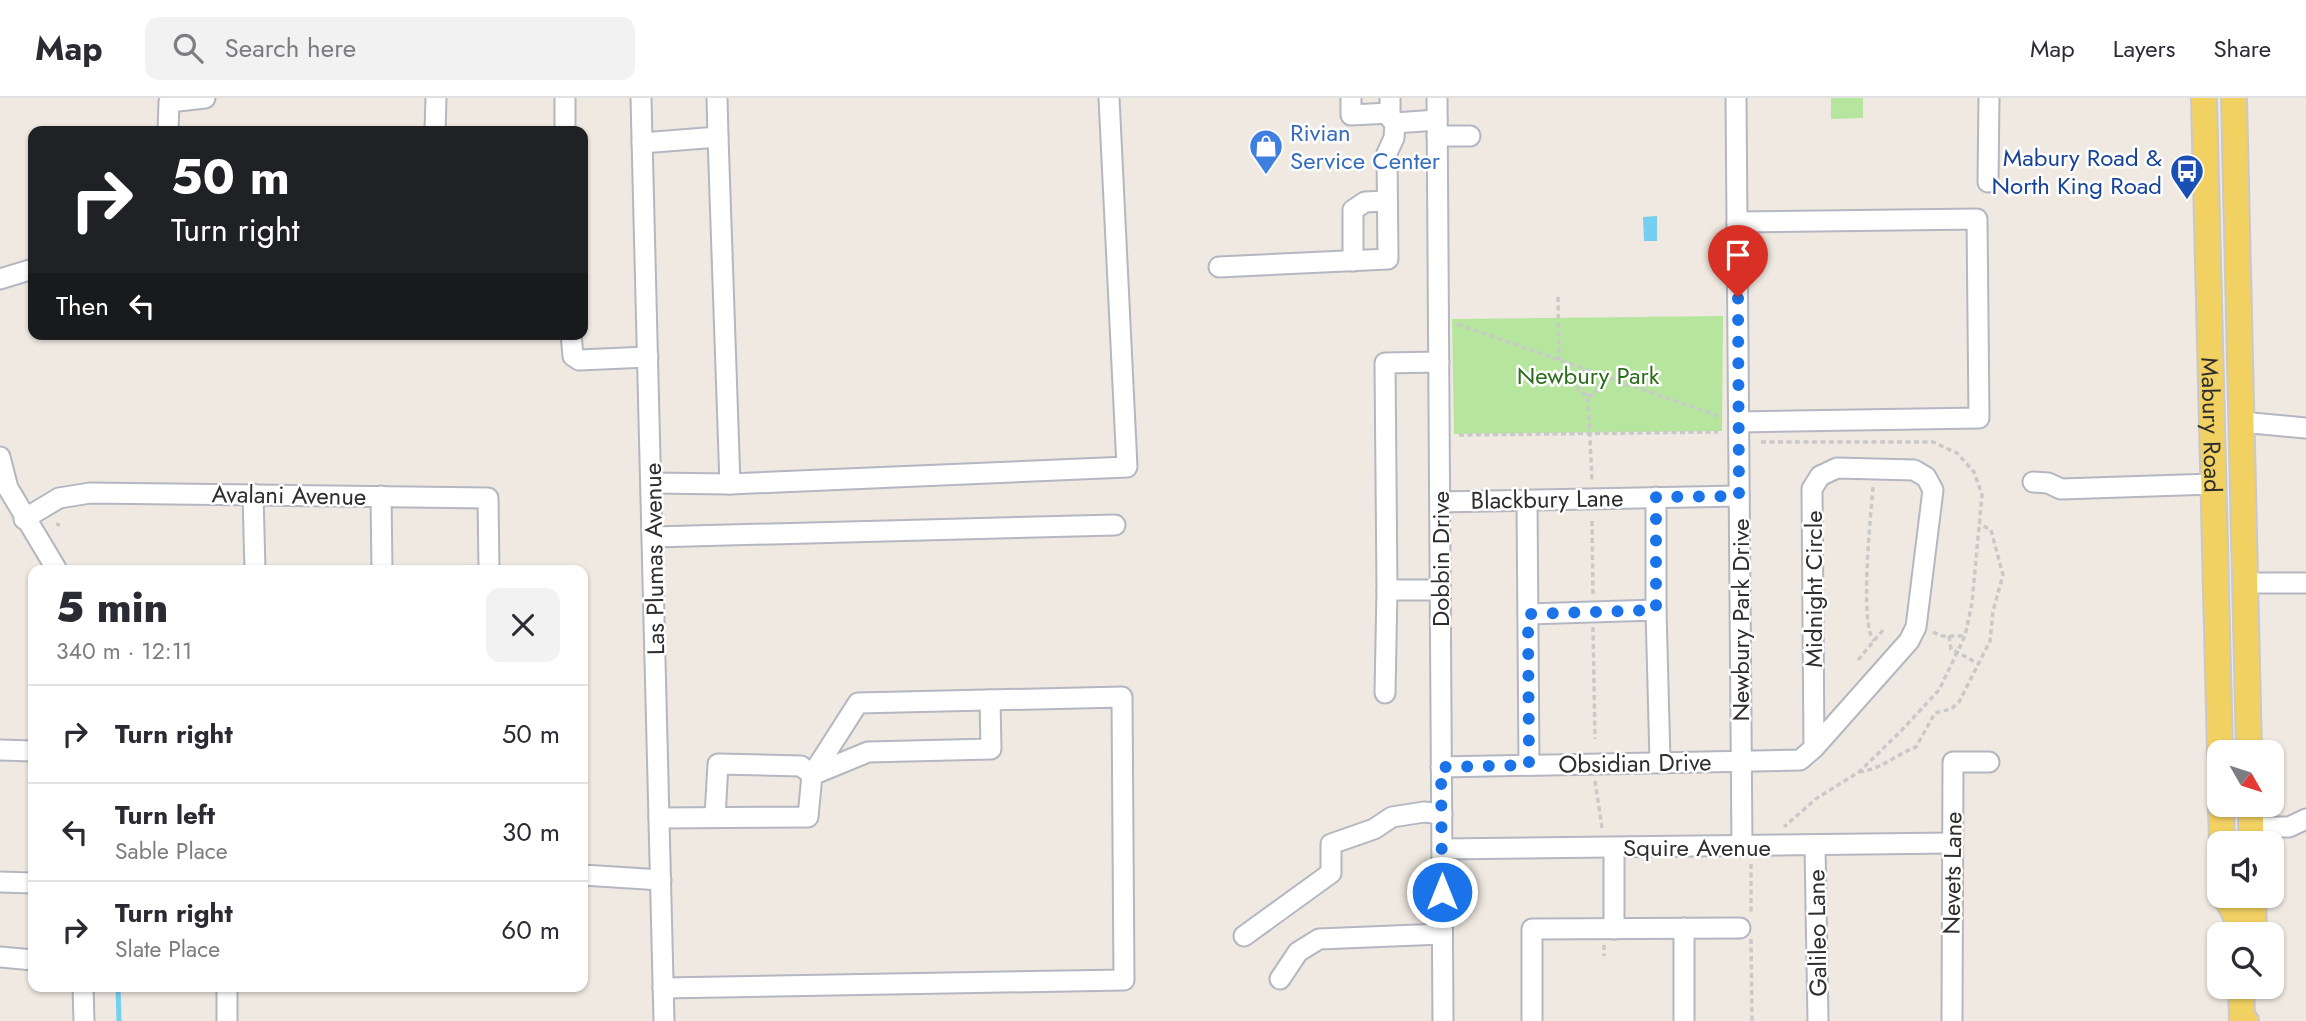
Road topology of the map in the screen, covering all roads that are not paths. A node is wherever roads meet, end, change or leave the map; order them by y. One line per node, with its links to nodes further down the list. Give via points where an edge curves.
1 (205, 98): 14 (street, via 170,102)
2 (436, 98): 15 (street)
3 (565, 98): 16 (street)
4 (641, 98): 20 (street, Las Plumas Avenue)
5 (717, 98): 19 (street)
6 (1110, 98): 37 (street, via 1127,467)
7 (1351, 98): 13 (street, via 1351,115)
8 (1437, 98): 17 (street, Dobbin Drive)
9 (1736, 98): 23 (street, Newbury Park Drive)
10 (1989, 98): 21 (street)
11 (2204, 98): 38 (main road, Mabury Road)
12 (2234, 98): 32 (main road, Mabury Road)
13 (1391, 112): 17 (street); 22 (street, via 1394,138 1387,153)
14 (169, 126)
15 (435, 126)
16 (565, 126)
17 (1437, 128): 18 (street); 30 (street, Dobbin Drive)
18 (1470, 136)
19 (718, 137): 20 (street); 37 (street)
20 (642, 143): 29 (street, Las Plumas Avenue)
21 (1988, 182)
22 (1387, 201): 24 (street, via 1365,202 1353,210); 24 (street, via 1388,259)
23 (1737, 222): 31 (street, Newbury Park Drive); 31 (street, via 1978,219 1979,418)
24 (1353, 261): 25 (street)
25 (1219, 267)
26 (28, 271): 27 (street)
27 (0, 279)
28 (572, 340): 29 (street, via 573,356 579,360)
29 (649, 357): 36 (street, Las Plumas Avenue)
30 (1439, 362): 45 (street, Dobbin Drive); 55 (street, via 1385,363)
31 (1739, 422): 42 (street, Newbury Park Drive)
32 (2241, 422): 33 (street); 53 (main road, Mabury Road)
33 (2306, 428)
34 (0, 457): 39 (street)
35 (2033, 482): 38 (street, via 2061,489)
36 (652, 483): 37 (street); 48 (street, Las Plumas Avenue)
37 (730, 484)
38 (2213, 484): 61 (main road, Mabury Road)
39 (4, 488): 46 (street)
40 (253, 494): 41 (street, Avalani Avenue); 46 (street, Avalani Avenue, via 90,493 59,498); 50 (street)
41 (381, 496): 51 (street); 52 (street, Avalani Avenue, via 488,498)
42 (1739, 496): 43 (street, Blackbury Lane); 67 (street, Newbury Park Drive)
43 (1656, 497): 44 (street, Blackbury Lane); 57 (street)
44 (1527, 500): 45 (street, Blackbury Lane); 58 (street)
45 (1440, 502): 56 (street, Dobbin Drive)
46 (24, 519): 49 (street)
47 (1115, 525): 48 (street)
48 (653, 537): 74 (street, Las Plumas Avenue)
49 (54, 565)
50 (255, 565)
51 (382, 565)
52 (489, 565)
53 (2245, 583): 54 (street); 62 (main road, Mabury Road)
54 (2306, 583)
55 (1387, 590): 56 (street); 59 (street)
56 (1440, 590): 70 (street, Dobbin Drive)
57 (1656, 610): 58 (street); 66 (street)
58 (1528, 614): 69 (street)
59 (1385, 693)
60 (989, 700): 71 (street, via 858,704); 71 (street, via 991,749 868,752); 94 (street, via 1122,697 1124,980)
61 (2220, 740)
62 (2249, 740)
63 (1814, 748): 63 (street, Midnight Circle, via 1909,641 1916,627 1933,490 1926,477 1914,470 1837,468 1820,476 1812,489); 67 (street, Midnight Circle, via 1800,760)
64 (0, 750): 65 (street)
65 (28, 751)
66 (1660, 761): 67 (street, Obsidian Drive); 69 (street, Obsidian Drive)
67 (1741, 761): 79 (street, Newbury Park Drive)
68 (1989, 762): 77 (street, Nevets Lane, via 1953,762)
69 (1529, 765): 70 (street, Obsidian Drive)
70 (1441, 767): 72 (street, Dobbin Drive)
71 (813, 775): 73 (street, via 808,817); 73 (street, via 801,766 718,764)
72 (1441, 814): 81 (street, Dobbin Drive); 90 (street, via 1392,817 1374,830 1331,844 1331,873)
73 (719, 817): 74 (street)
74 (659, 818): 83 (street, Las Plumas Avenue)
75 (2306, 819): 76 (street, via 2289,827)
76 (2251, 825)
77 (1952, 844): 78 (street, Squire Avenue); 107 (street, Nevets Lane)
78 (1815, 846): 79 (street, Squire Avenue); 106 (street, Galileo Lane)
79 (1742, 847): 80 (street, Squire Avenue)
80 (1614, 848): 81 (street, Squire Avenue); 88 (street)
81 (1442, 849): 89 (street, Dobbin Drive)
82 (588, 876): 83 (street)
83 (661, 880): 94 (street, Las Plumas Avenue)
84 (0, 882): 85 (street)
85 (28, 883)
86 (1684, 928): 87 (street); 88 (street); 105 (street)
87 (1740, 928)
88 (1614, 929): 104 (street, via 1532,929)
89 (1442, 934): 93 (street, via 1319,939 1298,952); 103 (street, Dobbin Drive)
90 (1244, 936)
91 (0, 957): 92 (street)
92 (28, 960)
93 (1280, 979)
94 (663, 988): 102 (street, Las Plumas Avenue)
95 (83, 992): 100 (street)
96 (227, 992): 101 (street)
97 (2225, 999): 108 (main road)
98 (2241, 999): 109 (main road)
99 (2255, 999): 110 (main road)
100 (84, 1021)
101 (227, 1021)
102 (664, 1021)
103 (1443, 1021)
104 (1532, 1021)
105 (1684, 1021)
106 (1818, 1021)
107 (1952, 1021)
108 (2226, 1021)
109 (2246, 1021)
110 (2256, 1021)

